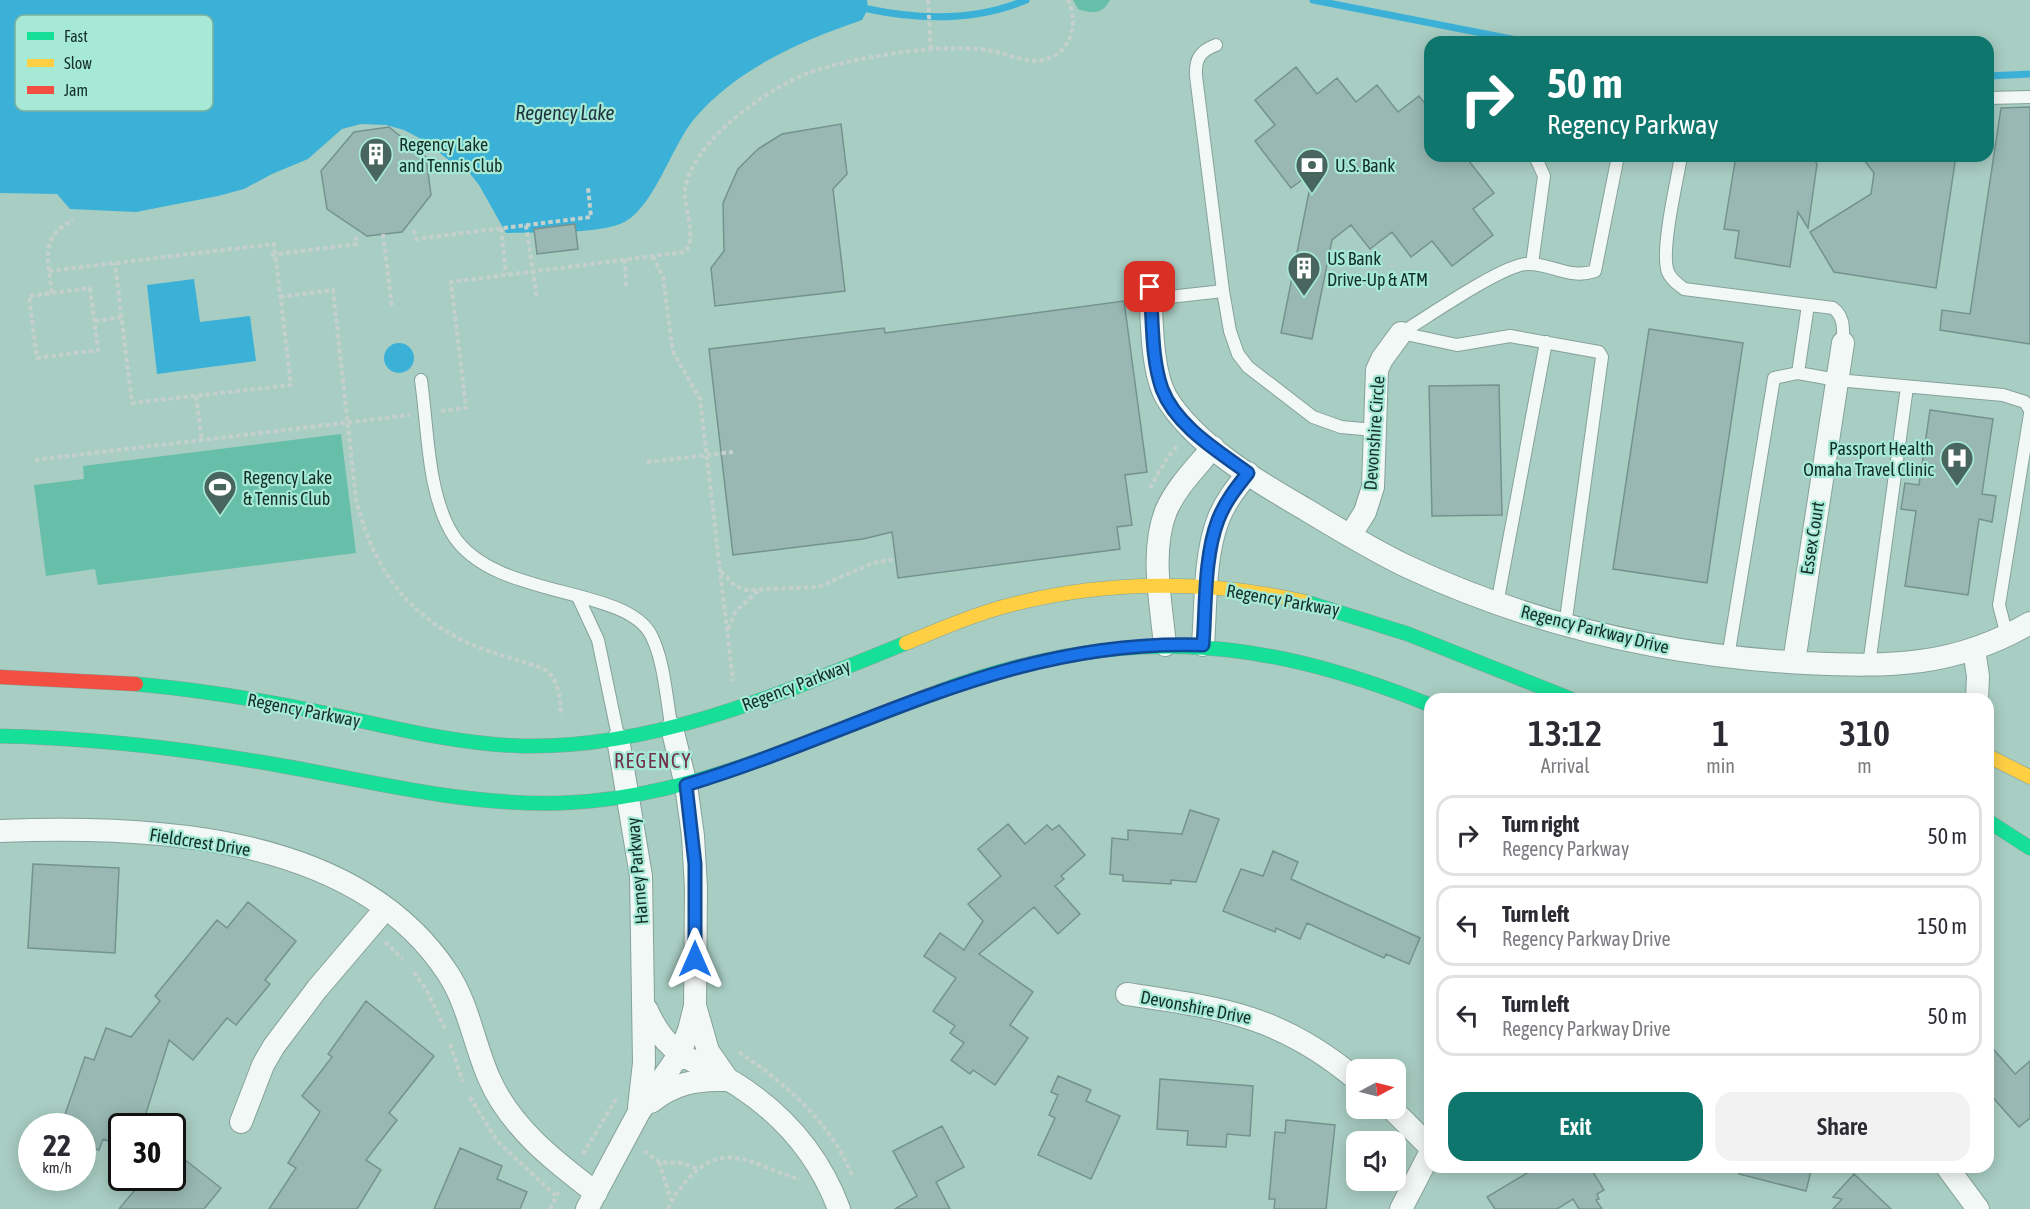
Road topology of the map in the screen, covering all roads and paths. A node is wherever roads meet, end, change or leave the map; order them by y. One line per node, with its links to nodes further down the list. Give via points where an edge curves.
1 (928, 0): 4 (path)
2 (1068, 0): 4 (path, via 1073,18 1071,36 1061,51 1048,58 1023,60 971,49)
3 (1216, 45): 26 (lane, via 1199,54 1195,64)
4 (930, 51): 18 (path, via 819,69 754,103 712,141 689,176 685,200 688,248 679,254)
5 (1994, 98): 6 (lane)
6 (2030, 98)
7 (1538, 162): 21 (lane, via 1544,176)
8 (1617, 162): 21 (lane, via 1595,271 1582,276)
9 (1680, 162): 31 (lane, via 1665,255 1668,273 1674,281 1684,289)
10 (588, 187): 12 (path, via 591,217)
11 (73, 220): 22 (path, via 51,237)
12 (526, 225): 13 (path); 23 (path)
13 (501, 228): 14 (path, via 416,239); 24 (path)
14 (414, 230)
15 (383, 234): 32 (path)
16 (356, 237): 17 (path, via 357,244)
17 (273, 255): 20 (path, via 274,244); 29 (path)
18 (653, 256): 19 (path); 50 (path, via 663,277 673,352 700,399)
19 (625, 259): 23 (path); 25 (path)
20 (115, 263): 22 (path); 33 (path)
21 (1532, 264): 35 (lane, via 1488,280)
22 (49, 271): 27 (path)
23 (532, 271): 24 (path); 30 (path)
24 (506, 274): 44 (path, via 451,282 466,408)
25 (626, 288)
26 (1223, 291): 28 (lane); 46 (lane, via 1234,346 1248,367 1313,417 1341,427)
27 (52, 293): 34 (path, via 90,288); 34 (path, via 29,296 37,358 98,350)
28 (1150, 293): 48 (street, Regency Parkway Drive, via 1156,362 1163,390 1185,422)
29 (280, 297): 42 (path, via 291,385); 45 (path, via 333,290)
30 (537, 299)
31 (1808, 304): 37 (lane, via 1840,313); 38 (lane)
32 (392, 306)
33 (122, 317): 34 (path); 42 (path, via 132,403)
34 (94, 321)
35 (1401, 333): 36 (lane, via 1457,345 1510,336); 46 (street, Devonshire Circle, via 1377,370)
36 (1546, 342): 61 (lane); 63 (lane, via 1595,349 1602,357)
37 (1843, 343): 40 (street, Essex Court)
38 (1798, 373): 40 (lane); 69 (lane, via 1774,378)
39 (421, 380): 44 (lane)
40 (1837, 380): 41 (lane); 70 (street, Essex Court)
41 (1907, 387): 43 (lane, via 2003,395 2025,402); 71 (lane)
42 (196, 396): 47 (path)
43 (2030, 412): 65 (lane, via 1999,605)
44 (426, 413): 45 (path); 60 (lane, via 438,499 445,521 462,547 496,571)
45 (347, 422): 47 (path); 77 (path, via 362,526 375,558 390,580 430,621 453,636 546,670 559,690)
46 (1374, 430): 54 (street, Devonshire Circle, via 1371,494)
47 (202, 441): 51 (path)
48 (1213, 447): 53 (street, Regency Parkway Drive); 57 (street, via 1178,489 1167,510 1159,539)
49 (733, 452): 50 (path)
50 (708, 455): 52 (path); 56 (path)
51 (35, 460)
52 (647, 462)
53 (1248, 473): 54 (street, Regency Parkway Drive); 58 (street, via 1217,522)
54 (1350, 536): 61 (street, Regency Parkway Drive, via 1405,565)
55 (895, 559): 59 (path, via 873,563 818,587)
56 (721, 570): 59 (path, via 735,586); 64 (path)
57 (1159, 587): 58 (main road, Regency Parkway); 66 (street); 78 (main road, Regency Parkway, via 1071,593 998,609 766,698)
58 (1208, 588): 67 (street); 74 (main road, Regency Parkway, via 1279,596 1348,612)
59 (759, 590): 64 (path, via 736,611)
60 (578, 597): 78 (lane, via 627,613 648,630 657,653); 80 (lane, via 598,640)
61 (1497, 603): 63 (street, Regency Parkway Drive)
62 (2030, 622): 65 (street, Regency Parkway Drive)
63 (1565, 626): 69 (street, Regency Parkway Drive)
64 (728, 630): 73 (path)
65 (2007, 636): 68 (street, Regency Parkway Drive)
66 (1165, 645): 67 (main road); 83 (main road, via 1083,652 996,672)
67 (1203, 645): 76 (main road, via 1316,664)
68 (1974, 650): 71 (street, Regency Parkway Drive, via 1929,662); 75 (street)
69 (1728, 657): 70 (street, Regency Parkway Drive)
70 (1794, 662): 71 (street, Regency Parkway Drive)
71 (1869, 665)
72 (0, 677): 80 (main road, Regency Parkway, via 169,688 482,742 550,746)
73 (734, 682)
74 (1553, 693)
75 (1977, 693)
76 (1424, 703)
77 (561, 718)
78 (672, 728): 80 (main road, Regency Parkway); 83 (street)
79 (0, 736): 84 (main road, via 86,738 167,746 465,799 545,803)
80 (618, 739): 84 (street, Harney Parkway)
81 (1994, 759): 82 (main road)
82 (2030, 777)
83 (686, 785): 84 (main road); 91 (street, via 695,864)
84 (629, 797): 90 (street, Harney Parkway, via 641,876)
85 (1994, 825): 87 (main road)
86 (0, 831): 88 (street, Fieldcrest Drive, via 119,831 238,846 312,867)
87 (2030, 848)
88 (386, 908): 98 (street, via 274,1046); 105 (street, Fieldcrest Drive, via 432,952 448,974 489,1078 513,1117)
89 (1126, 994): 94 (street, Devonshire Drive, via 1201,1005 1263,1021 1322,1052)
90 (645, 1005): 93 (street, Harney Parkway, via 662,1039); 96 (street, Harney Parkway)
91 (695, 1006): 93 (street); 95 (street, via 708,1051)
92 (732, 1046): 101 (path, via 777,1078 818,1119)
93 (678, 1055): 95 (street); 96 (street)
94 (1346, 1071)
95 (728, 1080): 96 (street, via 707,1079 676,1086); 112 (street, via 760,1102 802,1142 820,1168)
96 (639, 1112): 109 (street)
97 (1402, 1119): 100 (street)
98 (242, 1122)
99 (601, 1122): 105 (path)
100 (1424, 1141)
101 (840, 1151)
102 (1424, 1165): 113 (street)
103 (698, 1169): 106 (path, via 717,1159 735,1156); 108 (path); 108 (path, via 659,1162)
104 (1951, 1173): 114 (street)
105 (571, 1174): 109 (street, Fieldcrest Drive)
106 (802, 1179)
107 (555, 1195): 110 (path)
108 (671, 1200): 111 (path)
109 (591, 1201)
110 (550, 1209)
111 (668, 1209)
112 (839, 1209)
113 (1401, 1209)
114 (1978, 1209)

